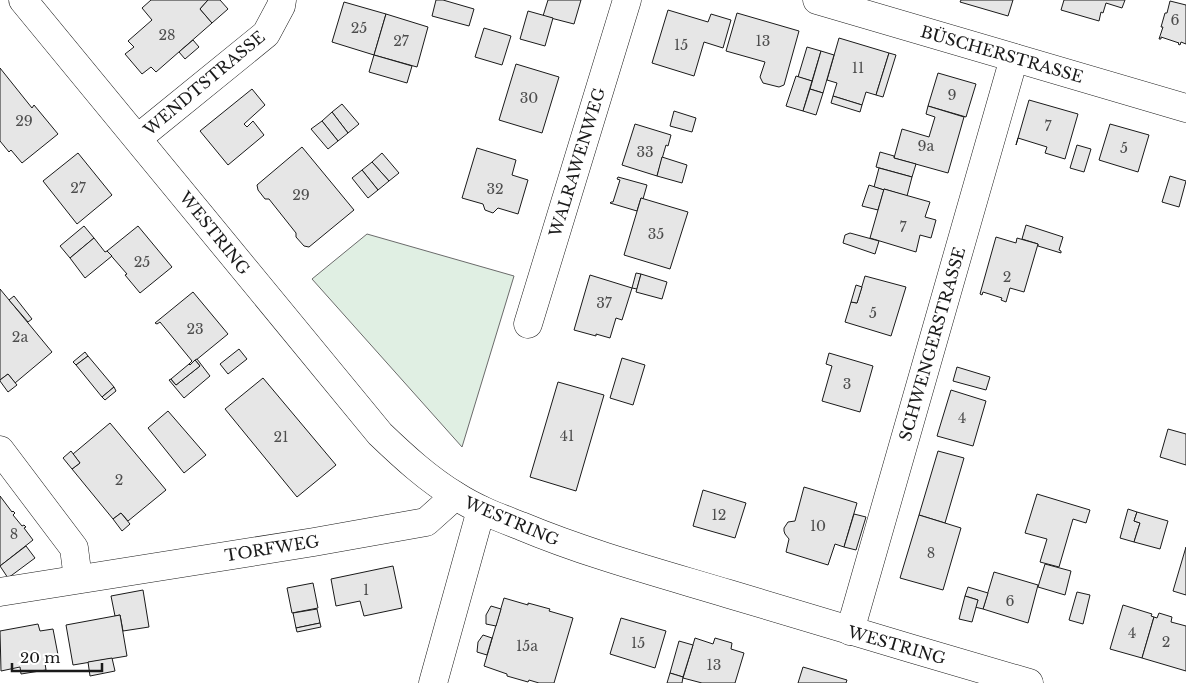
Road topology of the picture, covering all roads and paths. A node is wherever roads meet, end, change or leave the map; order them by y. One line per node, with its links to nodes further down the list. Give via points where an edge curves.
1 (23, 0): 7 (street, WESTRING)
2 (282, 0): 7 (street, WENDTSTRASSE, via 266,34)
3 (628, 0): 8 (street, WALRAWENWEG)
4 (817, 0): 5 (street, BÜSCHERSTRASSE)
5 (1014, 58): 6 (street, BÜSCHERSTRASSE); 14 (street, SCHWENGERSTRASSE)
6 (1186, 108)
7 (138, 138): 10 (street, WESTRING, via 380,434 429,478)
8 (528, 324)
9 (0, 450): 12 (street, via 74,548)
10 (455, 496): 11 (street, WESTRING); 12 (street, TORFWEG, via 426,522)
11 (481, 510): 14 (street, WESTRING, via 543,536 610,558); 15 (street)
12 (78, 578): 13 (street, TORFWEG)
13 (0, 592)
14 (850, 631): 16 (street, WESTRING)
15 (432, 683)
16 (1029, 683)

